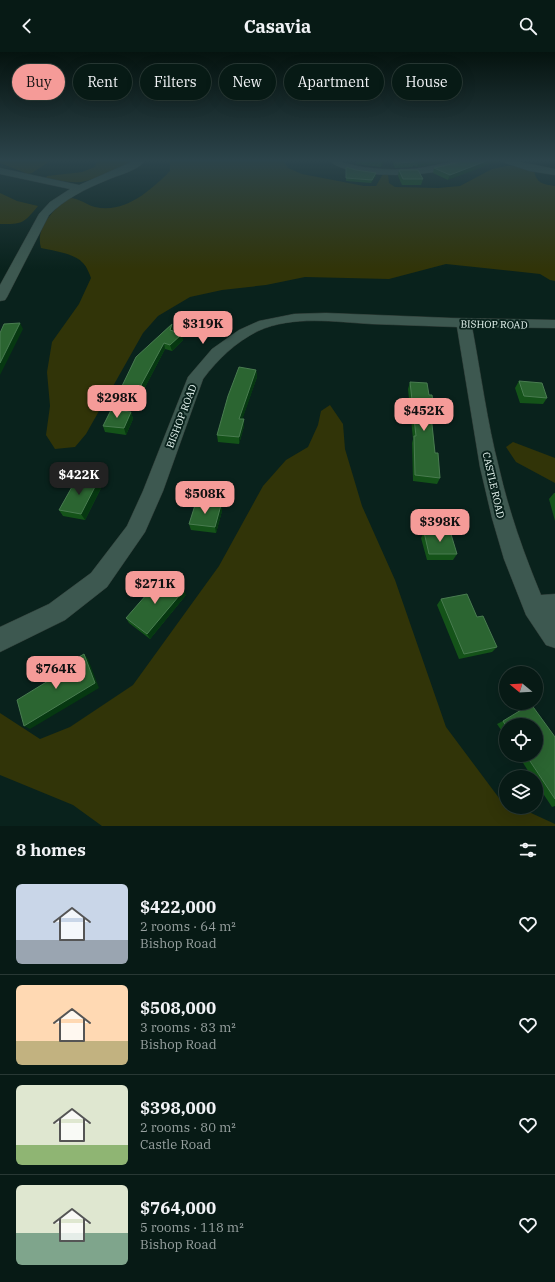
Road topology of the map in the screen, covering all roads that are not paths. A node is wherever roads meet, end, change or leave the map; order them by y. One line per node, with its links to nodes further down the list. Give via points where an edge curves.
1 (63, 197): 2 (street, via 44,214)
2 (0, 297)
3 (464, 324): 4 (street, BISHOP ROAD); 5 (street, CASTLE ROAD, via 491,474 502,518 515,559); 7 (street, BISHOP ROAD, via 295,318 264,324 226,344 196,377 135,532 99,580 57,612)
4 (555, 324)
5 (545, 606): 6 (street, CASTLE ROAD)
6 (555, 636)
7 (0, 640)

